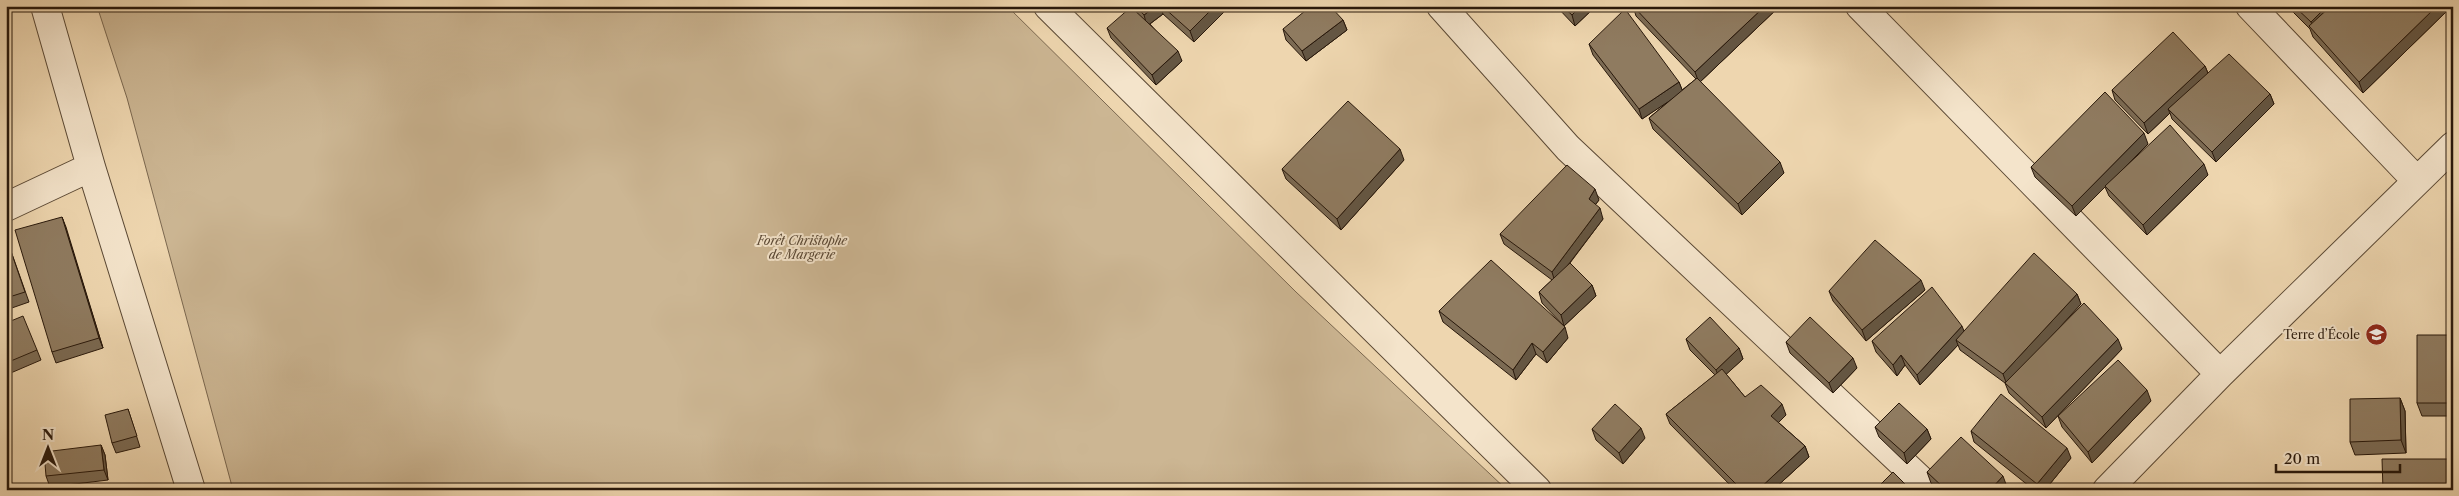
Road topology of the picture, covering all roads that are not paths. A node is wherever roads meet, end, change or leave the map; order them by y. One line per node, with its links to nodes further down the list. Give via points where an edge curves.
1 (45, 6): 7 (street)
2 (1048, 6): 12 (street)
3 (1441, 6): 13 (street, via 1568,148)
4 (1860, 6): 10 (street)
5 (2250, 6): 8 (street)
6 (2453, 146): 8 (street)
7 (90, 167): 9 (street); 11 (street)
8 (2417, 181): 10 (street)
9 (6, 207)
10 (2220, 374): 14 (street)
11 (191, 490)
12 (1537, 490)
13 (1931, 490)
14 (2107, 490)

